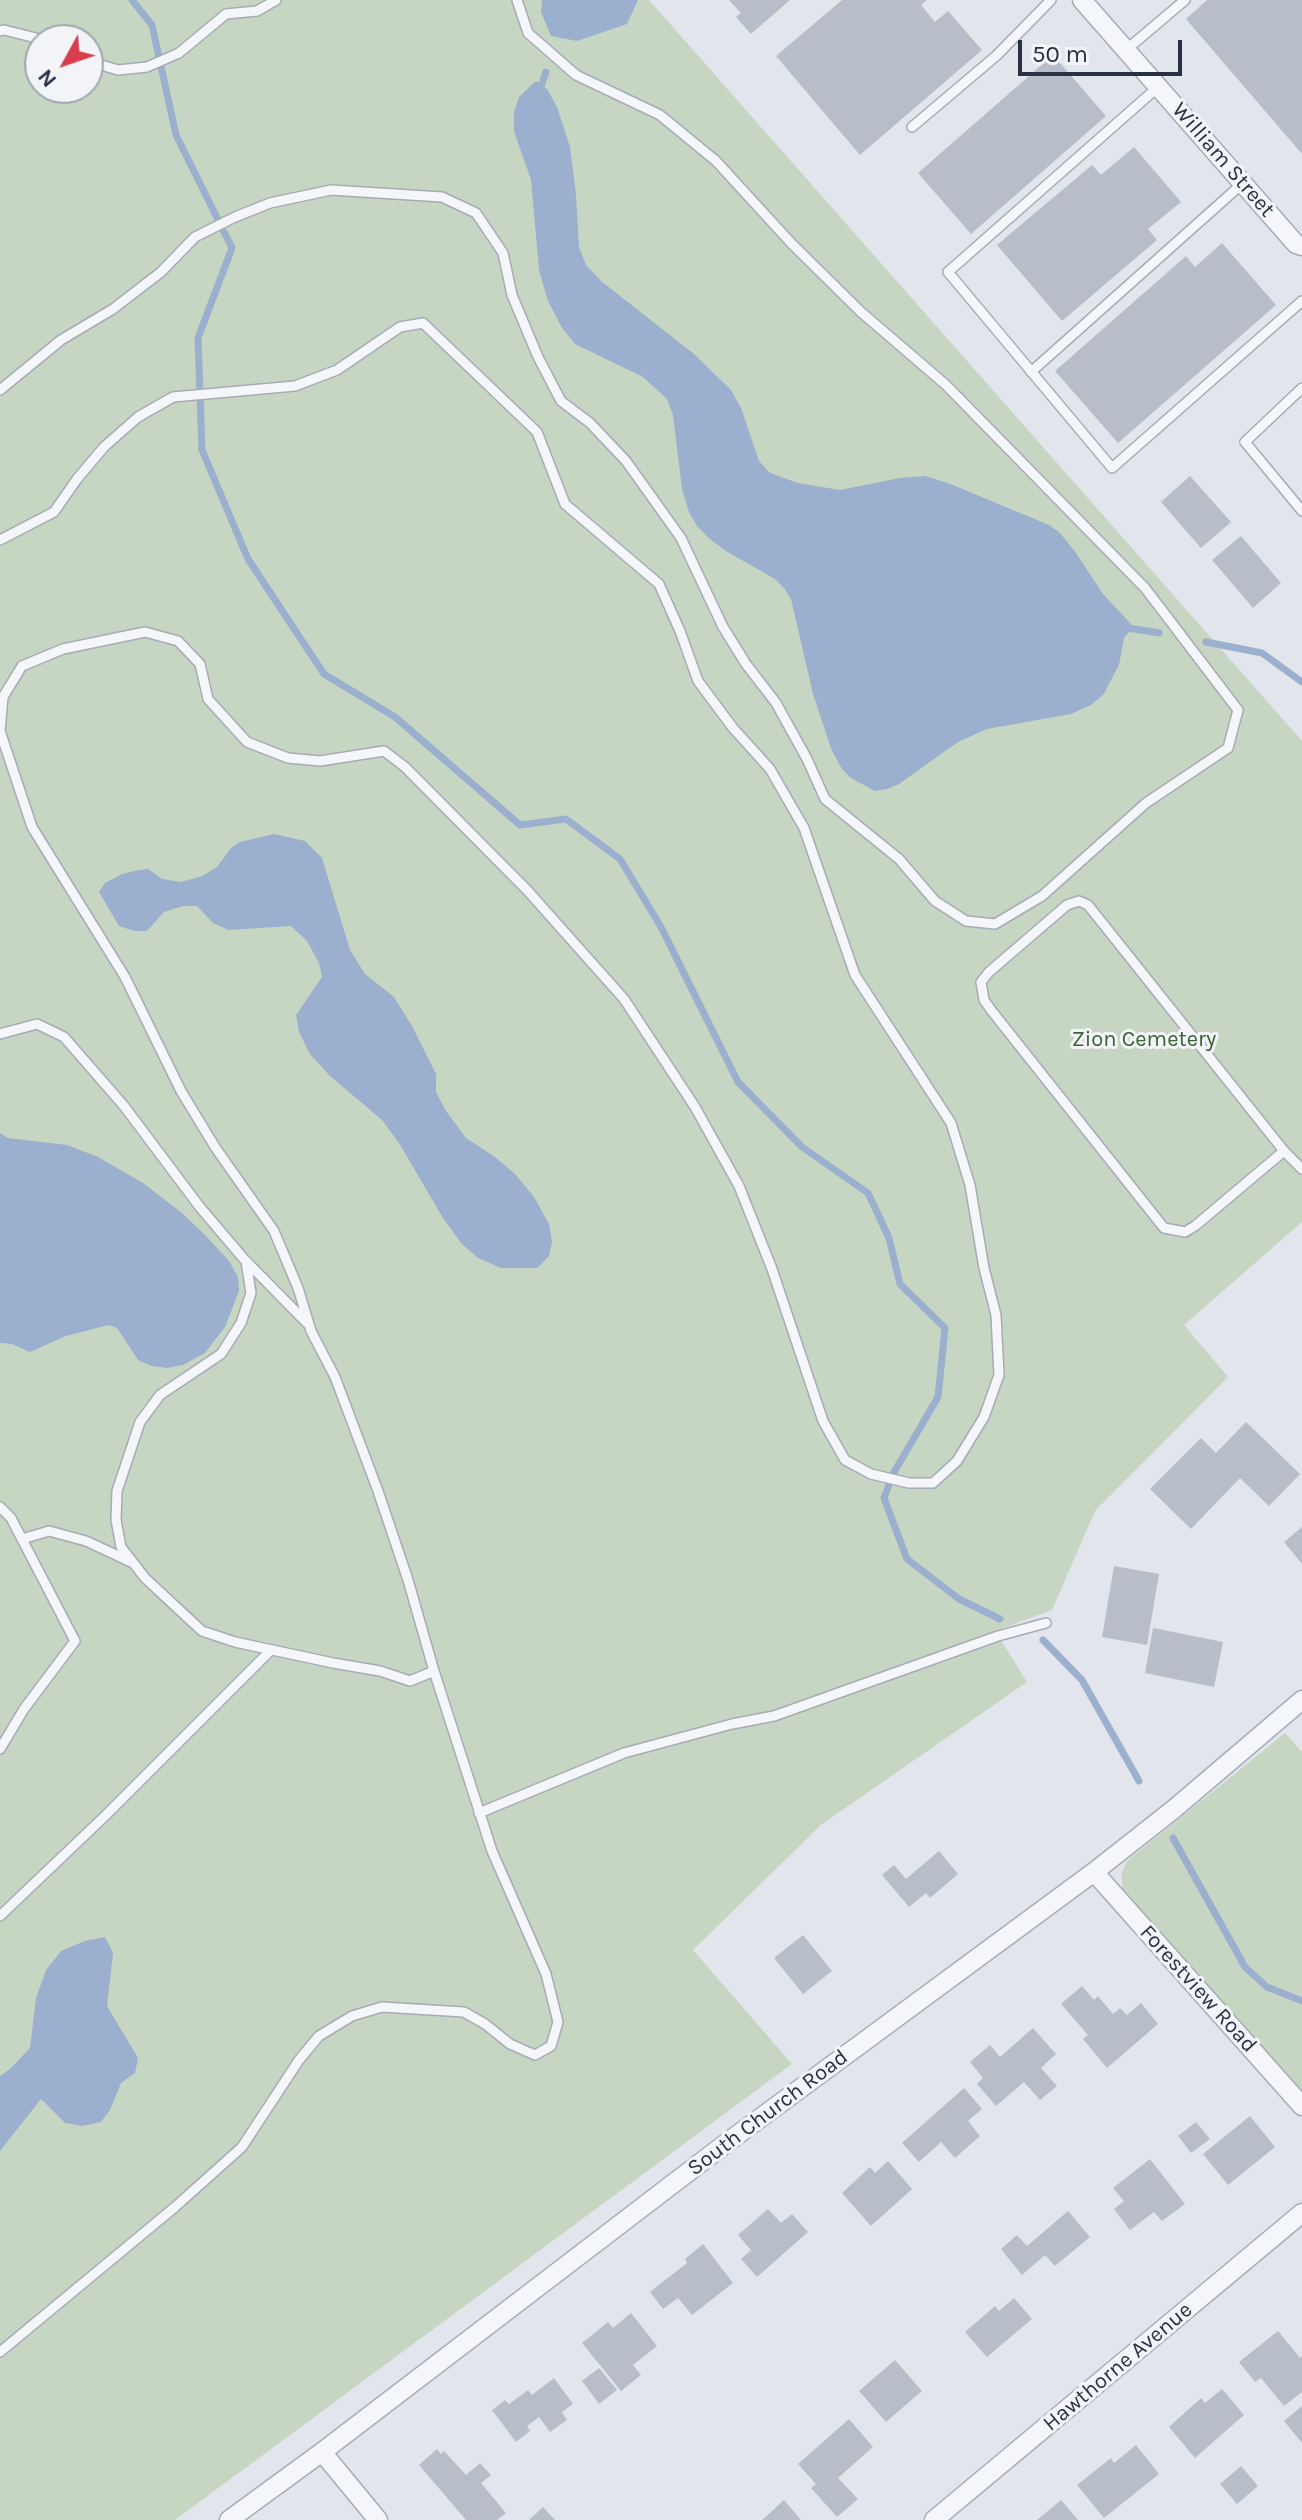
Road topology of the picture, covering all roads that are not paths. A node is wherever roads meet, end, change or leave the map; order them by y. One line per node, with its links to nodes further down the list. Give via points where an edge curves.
1 (276, 0): 9 (lane, via 257,11 226,14 173,56 147,67)
2 (517, 0): 17 (lane, via 528,33 576,75 660,115 716,161 792,244 946,385 1145,588 1238,710 1228,748 1146,803 1042,896 995,924 966,921 935,901 899,859 825,799 776,703 723,627 681,538 626,461 561,401 512,295 503,253 476,213 442,197 331,190 270,203 233,218 195,237 161,272 61,340)
3 (1051, 0): 11 (lane, via 996,56)
4 (1082, 0): 8 (street, William Street)
5 (1185, 0): 8 (lane)
6 (0, 31): 7 (lane)
7 (24, 36)
8 (1126, 50): 10 (street, William Street)
9 (104, 66)
10 (1158, 87): 12 (street, William Street); 15 (lane, via 948,272)
11 (912, 127)
12 (1243, 183): 13 (street, William Street); 15 (lane)
13 (1302, 246)
14 (1302, 301): 15 (lane, via 1112,468)
15 (1031, 372)
16 (1302, 388): 18 (lane, via 1245,442)
17 (0, 390)
18 (1302, 511)
19 (0, 540): 24 (lane, via 54,512 104,447 138,417 173,397 295,386 337,370 400,327 423,323 537,432 565,504 659,584 698,681 770,769 804,828 855,975 951,1123 970,1185 996,1315 999,1375 984,1417 957,1461 933,1483 905,1483 845,1460 823,1421 739,1186 695,1107 624,999 527,890 384,751 320,761 288,758 247,742 208,699 200,664 178,641 145,632 63,649 22,666 3,697 0,731 32,827 125,977 181,1091 274,1231)
20 (0, 1034): 23 (lane, via 37,1024 64,1037)
21 (1284, 1151): 21 (lane, via 1088,905 1067,905 981,982 991,1010 1164,1228 1185,1232 1195,1226); 22 (lane)
22 (1302, 1169)
23 (246, 1261): 24 (lane); 27 (lane, via 251,1293 241,1323 221,1354 160,1395 140,1422 126,1458 116,1520 121,1547)
24 (309, 1325): 30 (lane, via 335,1377 378,1491)
25 (0, 1507): 26 (lane)
26 (22, 1539): 27 (lane, via 49,1531 86,1541); 32 (lane, via 75,1641)
27 (134, 1564): 29 (lane, via 202,1631)
28 (1046, 1623): 33 (lane, via 774,1716 624,1753)
29 (271, 1650): 30 (lane, via 410,1681); 35 (lane)
30 (434, 1671): 33 (lane)
31 (1302, 1700): 34 (street, South Church Road)
32 (0, 1749)
33 (479, 1813): 38 (lane, via 546,1974 558,2022 551,2046 535,2055 464,2012 382,2007 352,2016 319,2036 242,2147)
34 (1094, 1872): 36 (street, Forestview Road); 39 (street, South Church Road, via 725,2144)
35 (0, 1916)
36 (1302, 2106)
37 (1302, 2213): 42 (street, Hawthorne Avenue)
38 (0, 2352)
39 (322, 2452): 40 (street, South Church Road); 41 (street)
40 (229, 2520)
41 (378, 2520)
42 (934, 2520)

